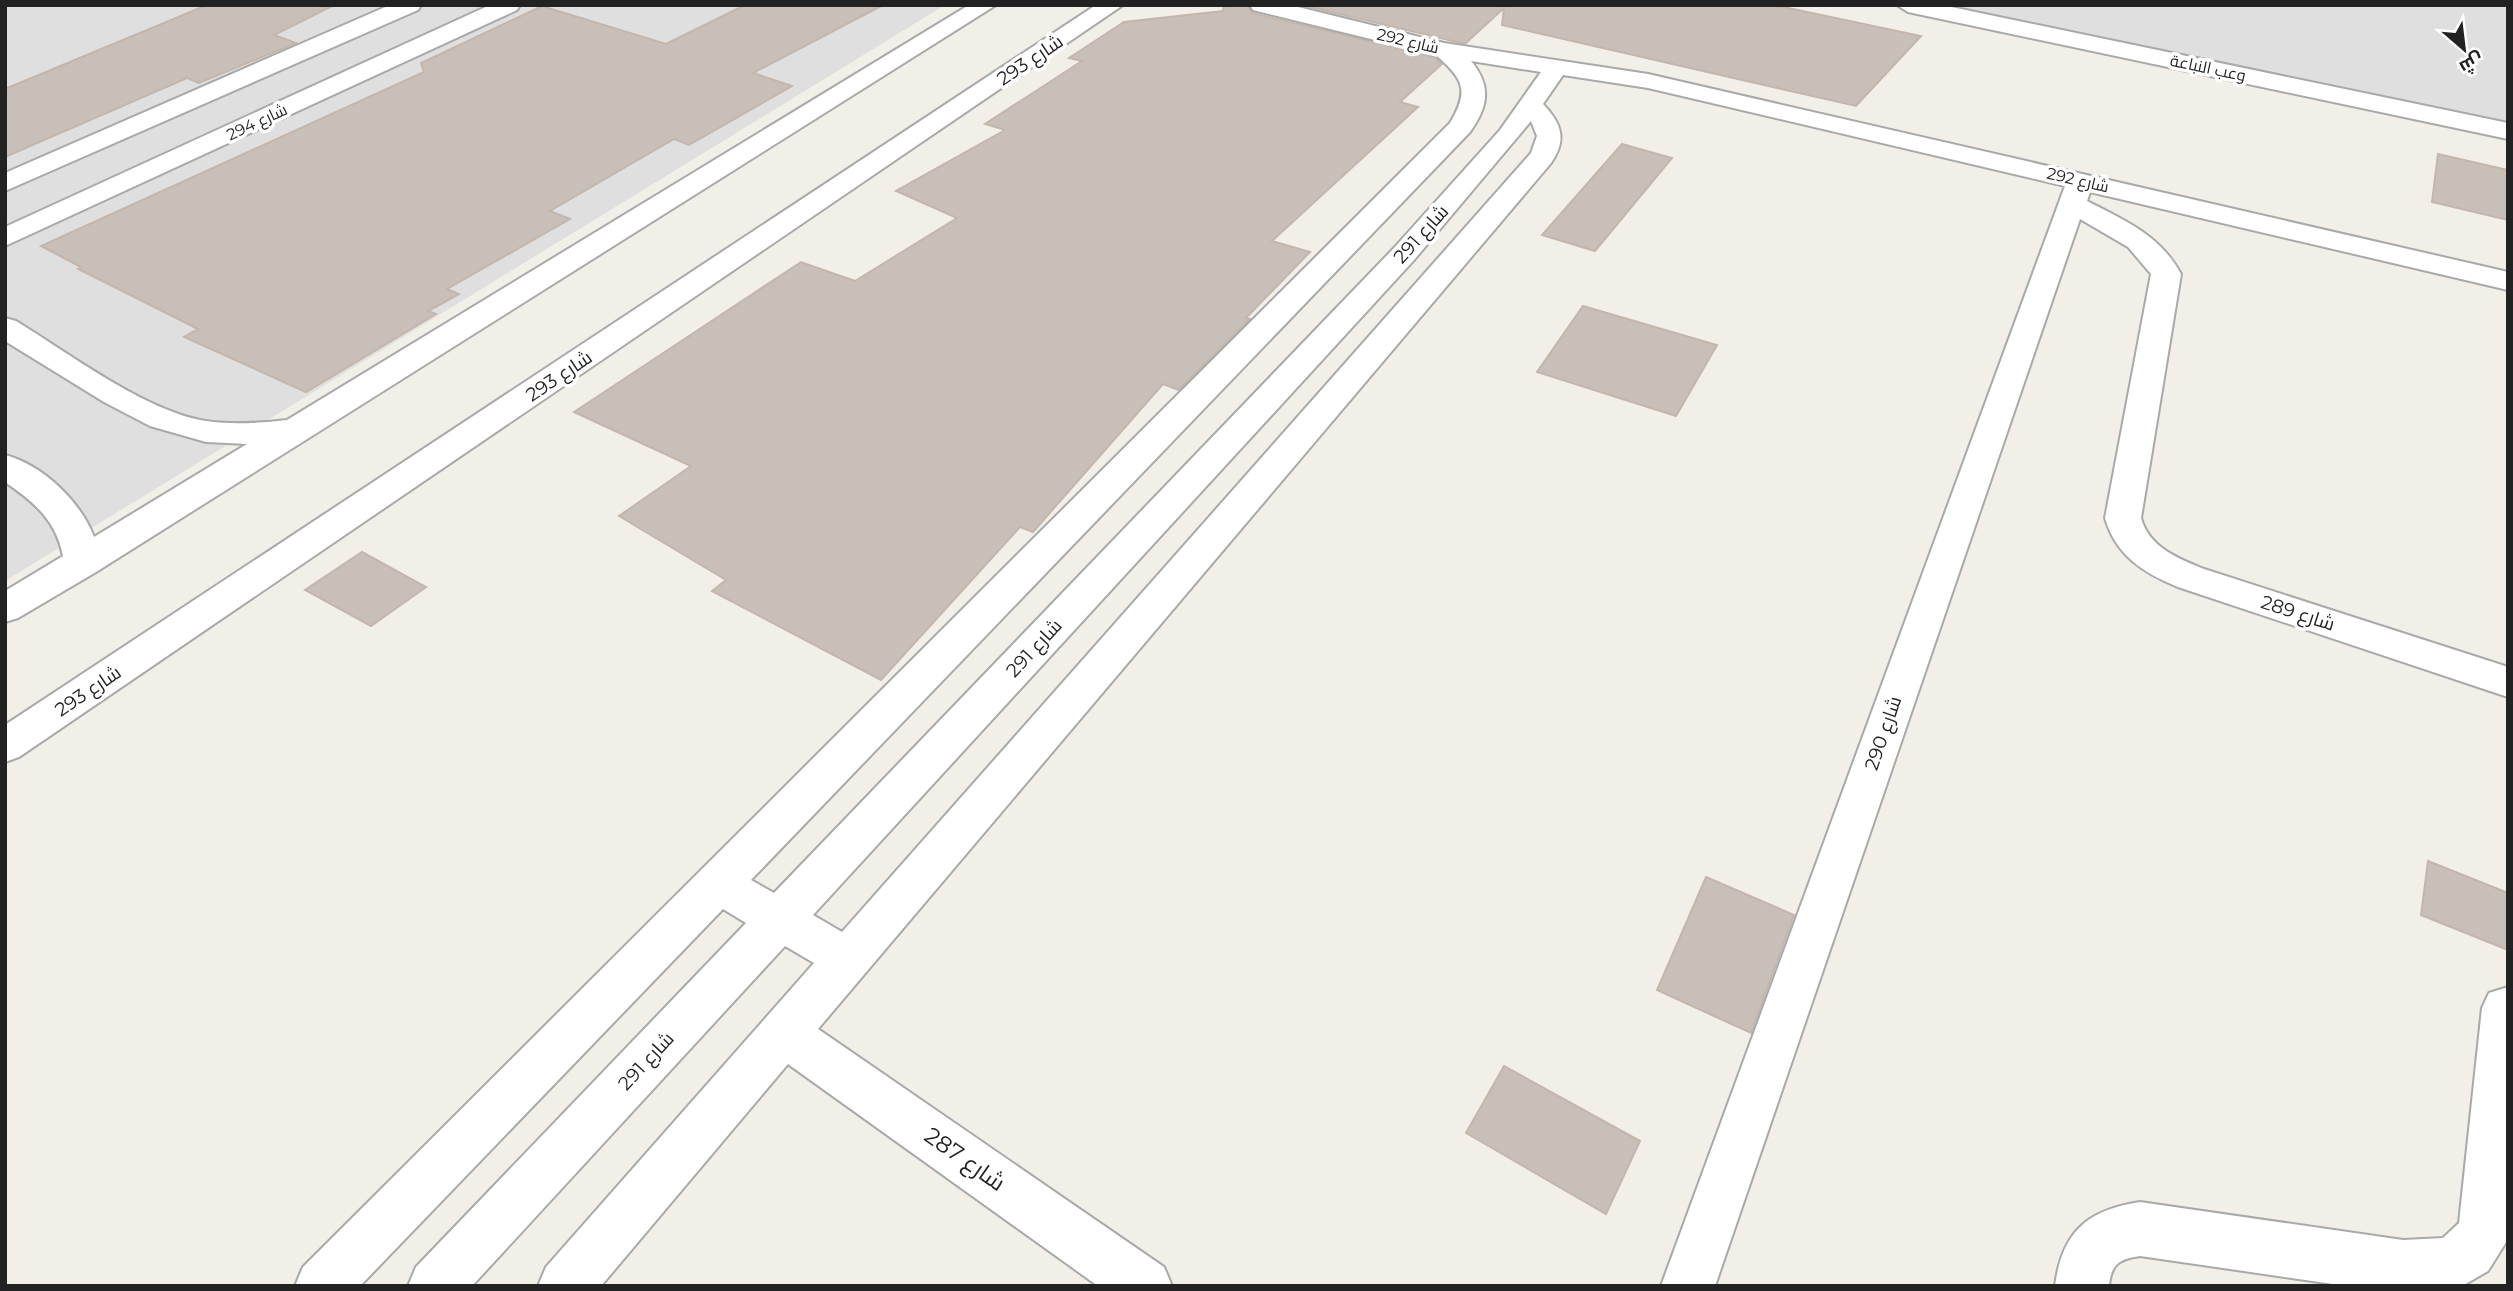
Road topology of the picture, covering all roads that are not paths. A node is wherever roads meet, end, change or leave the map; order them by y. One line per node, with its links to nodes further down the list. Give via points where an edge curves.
1 (410, 5): 12 (street)
2 (509, 5): 14 (street, شارع 294)
3 (985, 5): 21 (street)
4 (1112, 5): 30 (street, شارع 293)
5 (1261, 5): 8 (street, شارع 292)
6 (1352, 5): 8 (street, شارع 292)
7 (1908, 5): 11 (street, وعب النباعة)
8 (1442, 38): 9 (street, شارع 292); 24 (street, via 1476,87 1476,100 1461,127)
9 (1557, 67): 10 (street, شارع 291); 13 (street, شارع 292, via 1648,81)
10 (1531, 106): 15 (street, شارع 291); 16 (street, via 1551,131 1548,149)
11 (2508, 131)
12 (5, 183)
13 (2076, 192): 17 (street, شارع 292); 29 (street, شارع 289, via 2144,246 2166,274 2123,518 2125,531 2149,558 2169,569); 40 (street, شارع 290)
14 (5, 238)
15 (1404, 254): 16 (street); 19 (street, شارع 291)
16 (1446, 267): 20 (street)
17 (2508, 281)
18 (5, 327): 21 (street, via 175,427 232,435)
19 (1335, 327): 20 (street); 25 (street, شارع 291)
20 (1381, 342): 28 (street)
21 (301, 429): 23 (street)
22 (5, 466): 23 (street, via 58,505 72,523)
23 (83, 563): 26 (street)
24 (1027, 570): 25 (street); 31 (street)
25 (1084, 594): 27 (street, شارع 291)
26 (5, 609)
27 (1055, 626): 28 (street); 32 (street, شارع 291)
28 (1113, 653): 33 (street)
29 (2508, 682)
30 (5, 746)
31 (719, 884): 32 (street); 36 (street)
32 (779, 919): 33 (street); 37 (street, شارع 291)
33 (848, 959): 35 (street)
34 (2506, 1008): 41 (street, via 2485,1230 2475,1250 2433,1269 2140,1229 2119,1231 2101,1240 2090,1253)
35 (784, 1032): 38 (street); 39 (street, شارع 287)
36 (322, 1286)
37 (435, 1286)
38 (565, 1286)
39 (1145, 1286)
40 (1688, 1286)
41 (2082, 1286)

